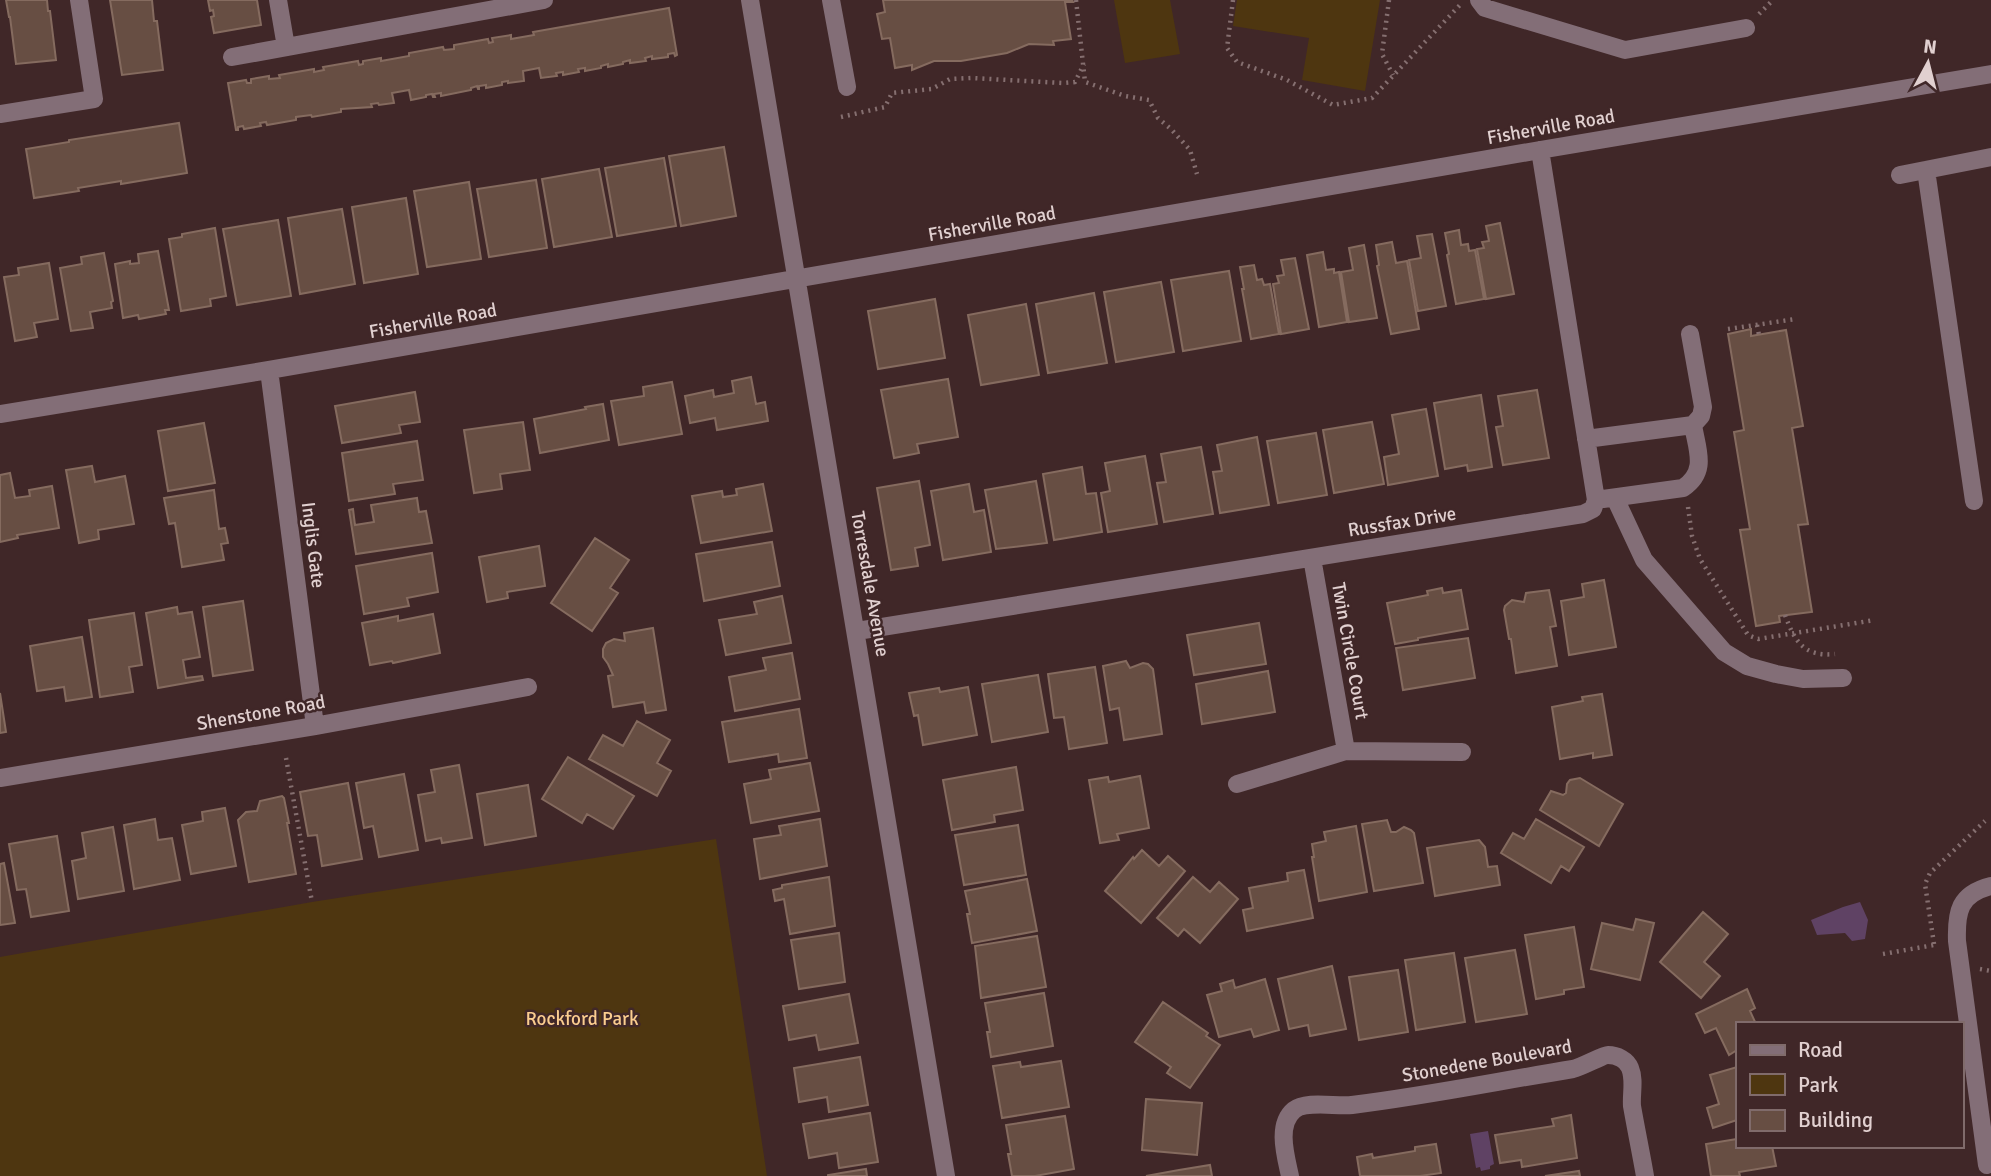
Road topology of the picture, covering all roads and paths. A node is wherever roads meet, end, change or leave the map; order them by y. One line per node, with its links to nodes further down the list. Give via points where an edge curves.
1 (79, 0): 18 (street, via 94,99)
2 (278, 0): 12 (street)
3 (544, 0): 12 (street)
4 (750, 0): 25 (street, Torresdale Avenue)
5 (831, 0): 17 (street)
6 (1076, 0): 14 (path)
7 (1233, 0): 16 (path, via 1227,48 1237,62 1287,80 1333,104 1371,98)
8 (1389, 0): 16 (path, via 1382,54)
9 (1466, 0): 16 (path)
10 (1479, 0): 11 (street, via 1485,8 1625,50)
11 (1746, 28)
12 (286, 47): 13 (street)
13 (232, 57)
14 (1084, 64): 19 (path, via 1075,82 950,79 932,89 892,93 885,107); 23 (path, via 1085,82 1149,100 1158,118 1190,150)
15 (1991, 74): 20 (street, Fisherville Road)
16 (1393, 75)
17 (847, 87)
18 (0, 114)
19 (841, 117)
20 (1540, 150): 25 (street, Fisherville Road); 34 (street)
21 (1991, 157): 22 (street)
22 (1926, 170): 24 (street); 37 (street)
23 (1197, 174)
24 (1900, 175)
25 (796, 280): 31 (street, Fisherville Road); 42 (street, Torresdale Avenue)
26 (1796, 319): 27 (path)
27 (1757, 325): 28 (path); 30 (path)
28 (1728, 329)
29 (1690, 334): 33 (street, via 1703,407)
30 (1759, 335)
31 (269, 370): 32 (street, Fisherville Road); 47 (street, Inglis Gate)
32 (0, 414)
33 (1692, 425): 34 (street); 35 (street, via 1700,463 1691,483)
34 (1586, 439): 36 (street)
35 (1615, 498): 36 (street); 45 (street, via 1644,560 1724,652 1747,666 1776,674)
36 (1596, 500): 39 (street, Russfax Drive, via 1593,509 1583,514)
37 (1974, 501)
38 (1688, 506): 43 (path, via 1700,559 1748,635 1758,639)
39 (1312, 558): 42 (street, Russfax Drive); 48 (street, Twin Circle Court)
40 (1785, 615): 43 (path)
41 (1875, 620): 43 (path)
42 (857, 631): 60 (street, Torresdale Avenue)
43 (1792, 633): 44 (path, via 1805,649)
44 (1835, 654)
45 (1843, 678)
46 (528, 687): 47 (street, Shenstone Road)
47 (315, 726): 51 (street, Shenstone Road)
48 (1346, 751): 49 (street); 52 (street)
49 (1462, 752)
50 (286, 758): 55 (path)
51 (0, 778)
52 (1237, 784)
53 (1986, 821): 57 (path, via 1924,884)
54 (1991, 886): 56 (street, via 1972,893 1960,907)
55 (312, 902)
56 (1957, 941): 57 (path); 59 (street)
57 (1934, 945): 58 (path)
58 (1884, 954)
59 (1988, 1152)
60 (946, 1176)
61 (1290, 1176): 62 (street, Stonedene Boulevard, via 1283,1142 1286,1124 1294,1110 1307,1104 1349,1106 1560,1071 1606,1055 1621,1058 1630,1066)
62 (1645, 1176)

